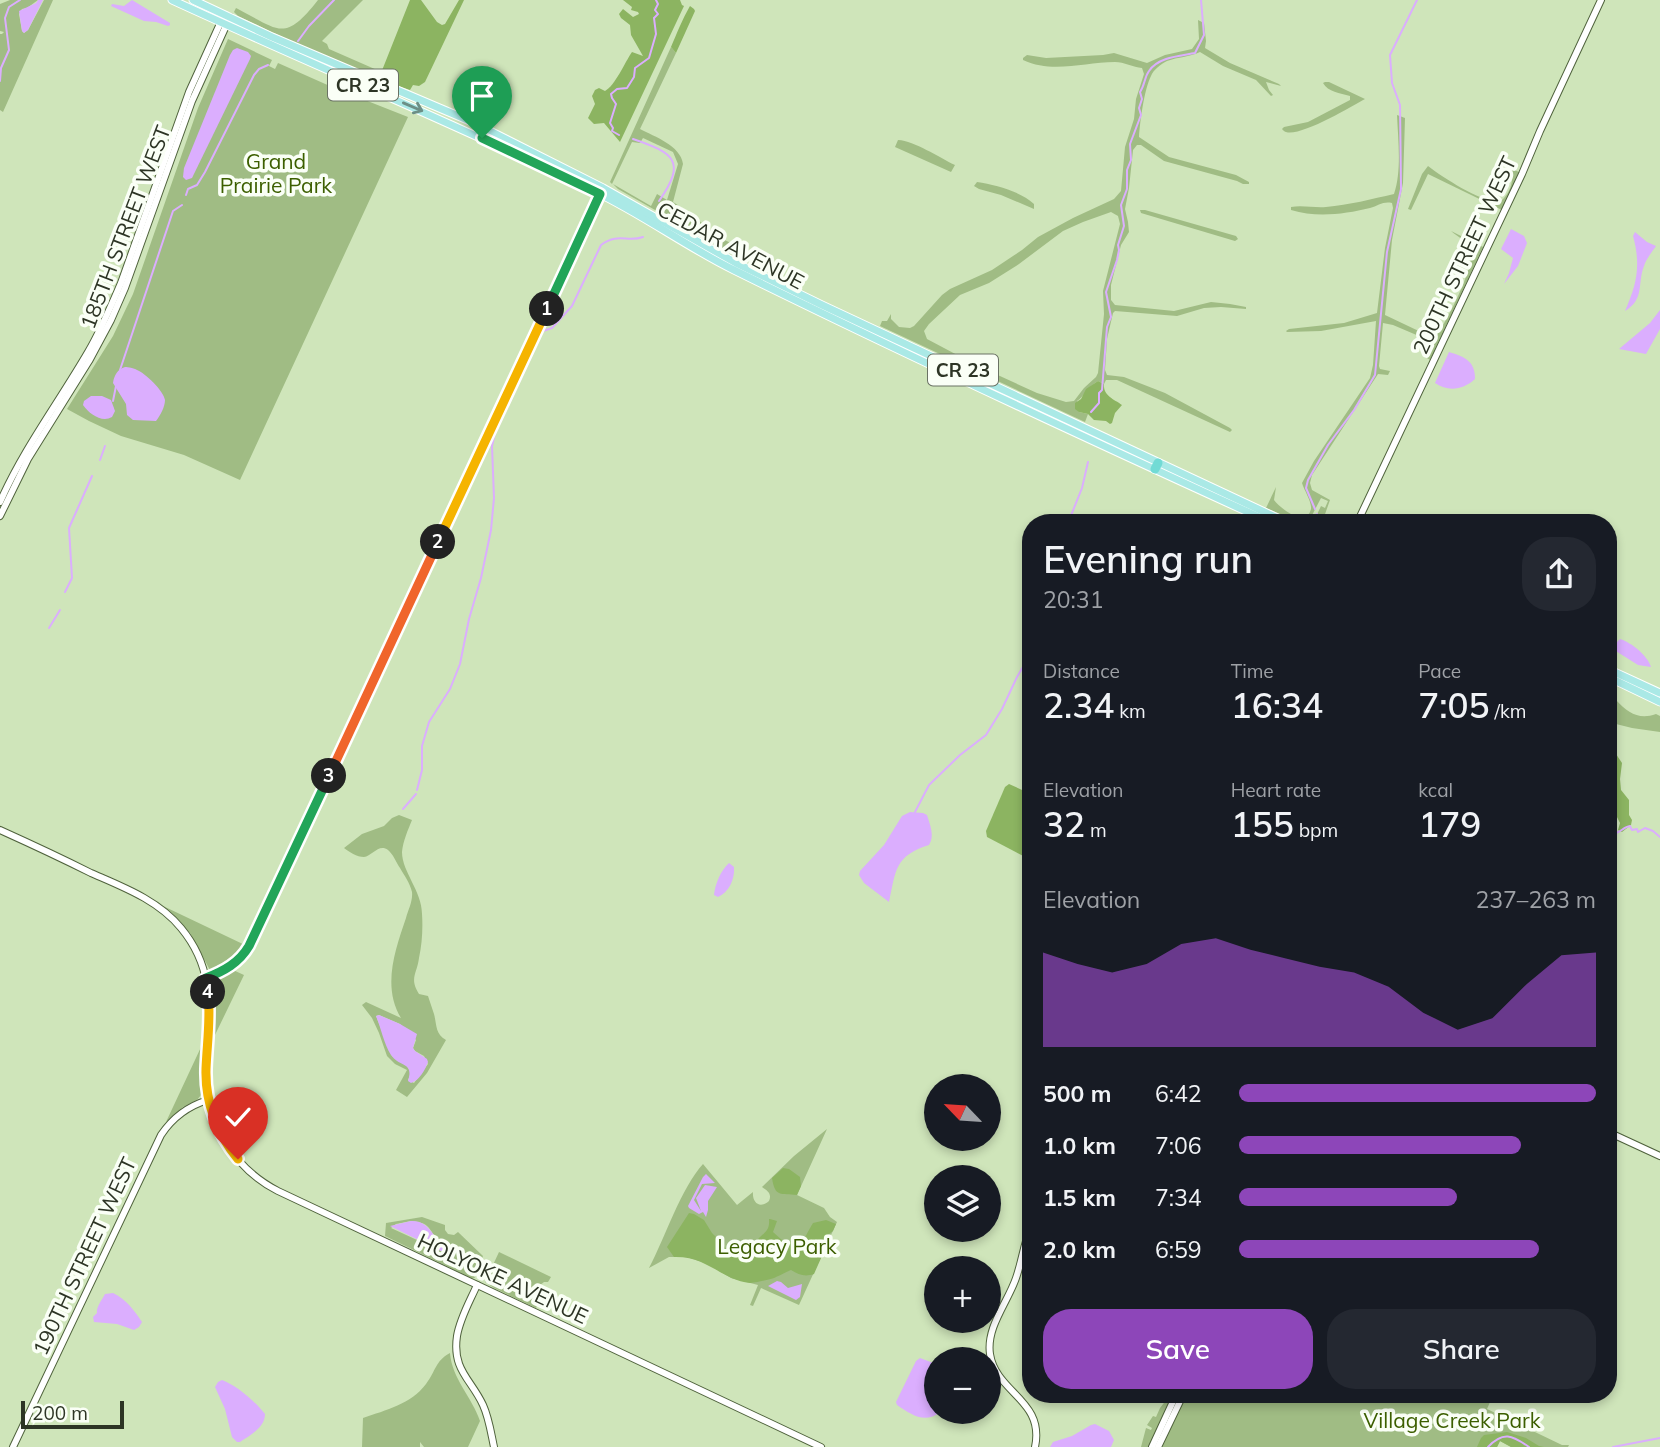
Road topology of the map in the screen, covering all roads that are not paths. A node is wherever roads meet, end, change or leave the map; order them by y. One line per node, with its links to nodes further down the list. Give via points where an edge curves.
1 (172, 0): 4 (main road, CEDAR AVENUE / CR 23)
2 (193, 0): 4 (main road, CEDAR AVENUE / CR 23)
3 (1601, 0): 10 (street, 200TH STREET WEST)
4 (225, 20): 5 (main road, CEDAR AVENUE / CR 23); 7 (street, 185TH STREET WEST, via 182,110 114,301); 11 (street, 185TH STREET WEST, via 111,320 28,459)
5 (602, 191): 6 (main road, CEDAR AVENUE / CR 23, via 731,269); 17 (street, via 253,939 234,965)
6 (1156, 466): 8 (main road, CEDAR AVENUE / CR 23); 9 (main road, CEDAR AVENUE / CR 23)
7 (0, 502)
8 (1254, 514)
9 (1267, 514)
10 (1361, 514)
11 (0, 516)
12 (1617, 673): 14 (main road)
13 (1617, 681): 15 (main road)
14 (1660, 694)
15 (1660, 702)
16 (0, 830): 17 (street, HOLYOKE AVENUE, via 160,909 185,933)
17 (206, 978): 18 (street, HOLYOKE AVENUE)
18 (208, 1100): 22 (street, HOLYOKE AVENUE, via 227,1146 265,1184); 27 (street, 190TH STREET WEST, via 180,1114 161,1135)
19 (1617, 1136): 20 (street)
20 (1660, 1156)
21 (1022, 1255): 23 (street, via 990,1336 990,1356 999,1375)
22 (477, 1285): 28 (street, via 459,1326 457,1352 463,1373 486,1412); 29 (street, HOLYOKE AVENUE)
23 (1022, 1400)
24 (1025, 1403): 30 (street, via 1037,1432)
25 (1173, 1403): 31 (street)
26 (1179, 1403): 32 (street)
27 (13, 1447)
28 (494, 1447)
29 (821, 1447)
30 (1035, 1447)
31 (1152, 1447)
32 (1158, 1447)

